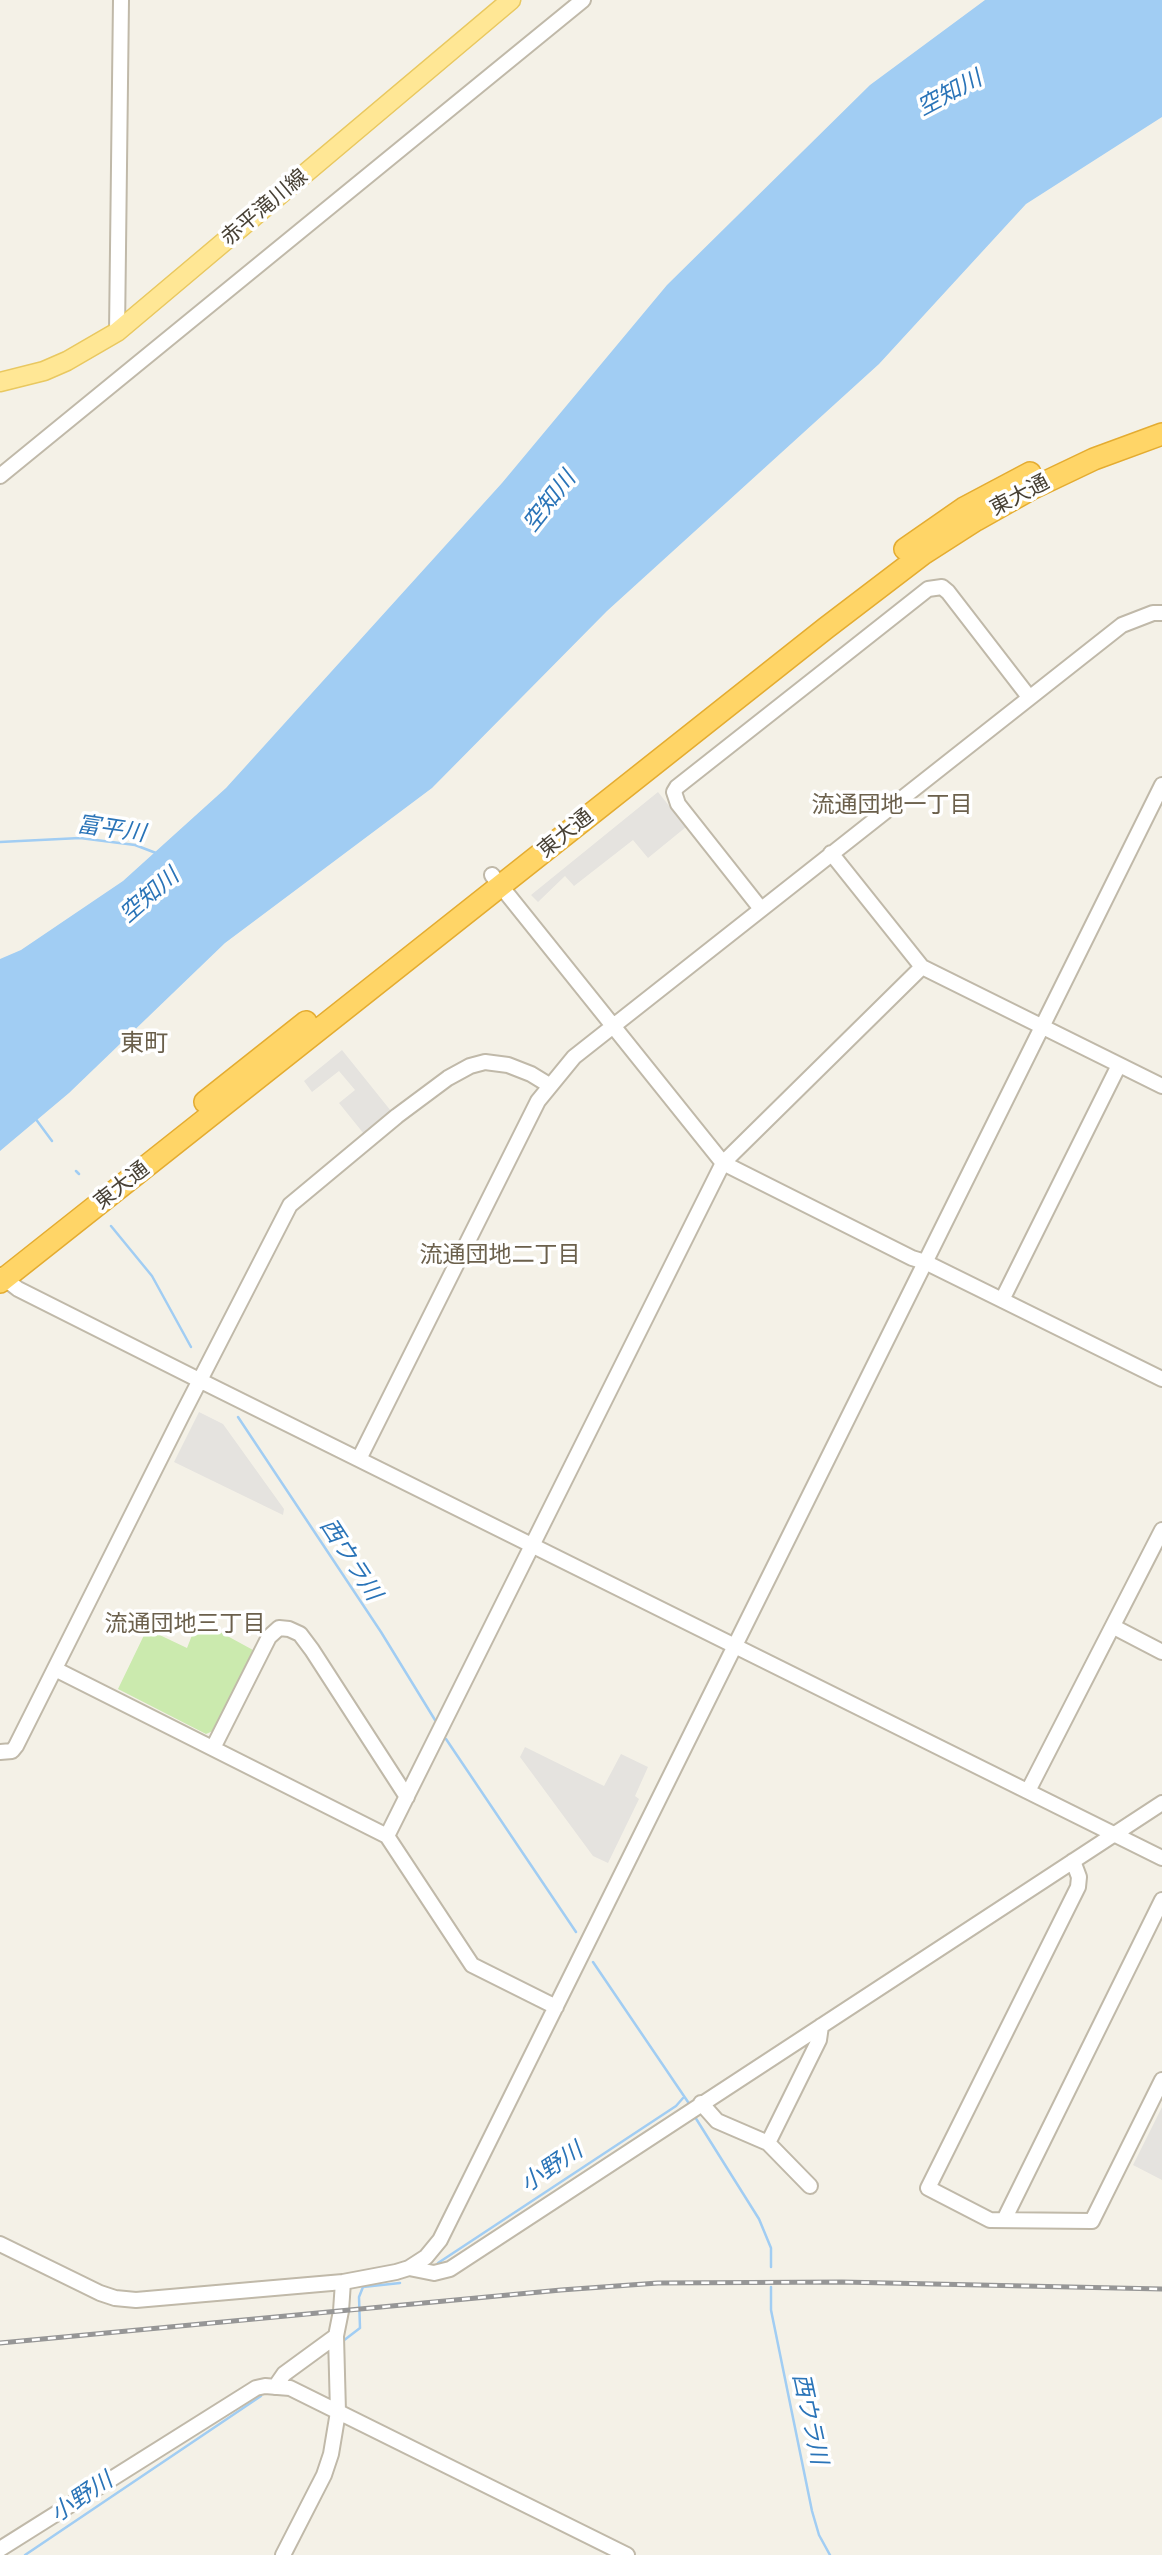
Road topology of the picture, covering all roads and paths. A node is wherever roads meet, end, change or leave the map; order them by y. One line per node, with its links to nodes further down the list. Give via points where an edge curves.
1 (121, 0): 4 (street)
2 (510, 0): 4 (main road, 赤平滝川線)
3 (583, 0): 8 (street)
4 (117, 332): 5 (main road, 赤平滝川線, via 44,371)
5 (0, 382)
6 (1162, 419): 13 (highway, 東大通, via 1038,469 943,522 818,616)
7 (1162, 434): 13 (highway, 東大通, via 1031,489 923,554)
8 (0, 476)
9 (1162, 613): 10 (street, via 1122,625)
10 (1029, 697): 12 (street); 14 (street, via 948,592 935,586 677,787 678,804)
11 (1162, 785): 17 (street)
12 (831, 853): 14 (street); 15 (street)
13 (497, 880): 16 (street); 23 (highway, 東大通)
14 (761, 909): 16 (street)
15 (922, 967): 17 (street); 21 (street)
16 (612, 1026): 19 (street); 21 (street)
17 (1042, 1027): 18 (street); 22 (street)
18 (1119, 1065): 20 (street); 24 (street)
19 (549, 1085): 26 (street, via 508,1065 485,1062 470,1066 397,1116 307,1190 284,1215); 27 (street)
20 (1162, 1086)
21 (723, 1163): 22 (street); 29 (street)
22 (925, 1262): 24 (street); 31 (street)
23 (1, 1275): 26 (street, via 18,1289)
24 (1002, 1300): 25 (street)
25 (1162, 1379)
26 (199, 1380): 27 (street); 33 (street)
27 (359, 1459): 29 (street)
28 (1162, 1530): 30 (street)
29 (532, 1545): 31 (street); 37 (street)
30 (1114, 1627): 32 (street); 36 (street)
31 (734, 1646): 36 (street); 44 (street)
32 (1162, 1652)
33 (55, 1669): 34 (street); 35 (street, via 16,1746)
34 (213, 1748): 37 (street, via 269,1637 279,1628 289,1629 300,1634 312,1650); 40 (street)
35 (0, 1752)
36 (1028, 1791): 39 (street)
37 (407, 1797): 40 (street)
38 (1162, 1803): 39 (street)
39 (1114, 1835): 41 (street); 42 (street)
40 (387, 1836): 44 (street, via 472,1965)
41 (1162, 1858)
42 (1073, 1861): 45 (street); 50 (street, via 1078,1887 928,2188 990,2220)
43 (1162, 1900): 50 (street)
44 (556, 2007): 52 (street, via 440,2239 426,2257)
45 (821, 2026): 47 (street); 48 (street, via 819,2039)
46 (1162, 2080): 50 (street, via 1092,2221)
47 (701, 2103): 48 (street, via 717,2121); 52 (street, via 450,2269 434,2273)
48 (768, 2143): 49 (street)
49 (810, 2186)
50 (1004, 2220)
51 (0, 2244): 53 (street, via 115,2298)
52 (409, 2268): 53 (street)
53 (343, 2282): 54 (street)
54 (336, 2336): 55 (street, via 284,2374); 56 (street)
55 (275, 2387): 56 (street, via 290,2388); 57 (street, via 256,2388)
56 (338, 2412): 58 (street, via 324,2475); 59 (street)
57 (0, 2549)
58 (284, 2555)
59 (626, 2555)

